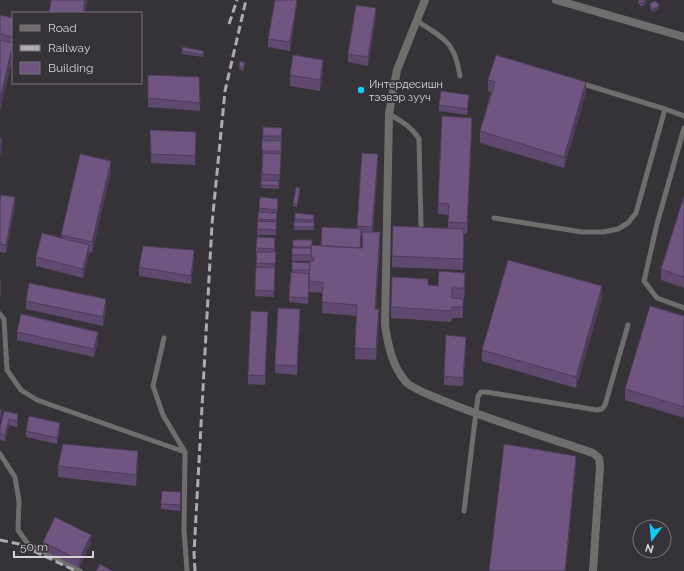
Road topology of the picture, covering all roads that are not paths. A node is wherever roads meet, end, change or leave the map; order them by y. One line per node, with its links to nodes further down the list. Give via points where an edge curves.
1 (425, 0): 3 (street)
2 (556, 0): 4 (street)
3 (417, 21): 5 (lane, via 451,46 458,62); 8 (street, via 397,70)
4 (684, 37)
5 (460, 76)
6 (574, 81): 7 (lane)
7 (665, 109): 9 (lane); 11 (lane, via 636,213 628,223 618,229 603,232 582,232)
8 (389, 114): 12 (lane, via 406,124 419,139); 17 (street, via 385,326 388,344 407,383)
9 (684, 116)
10 (684, 128): 13 (lane, via 644,281 658,298)
11 (494, 218)
12 (420, 226)
13 (684, 308)
14 (0, 314): 18 (lane, via 4,319 7,370 21,390 37,400)
15 (628, 325): 17 (lane, via 602,409 481,392 478,396)
16 (164, 338): 18 (lane, via 153,386 163,415)
17 (477, 414): 20 (lane); 23 (street, via 593,453 599,458)
18 (185, 452): 22 (lane, via 184,530)
19 (0, 454): 21 (lane, via 15,477 19,501 18,530 28,544)
20 (464, 511)
21 (80, 571)
22 (187, 571)
23 (593, 571)

